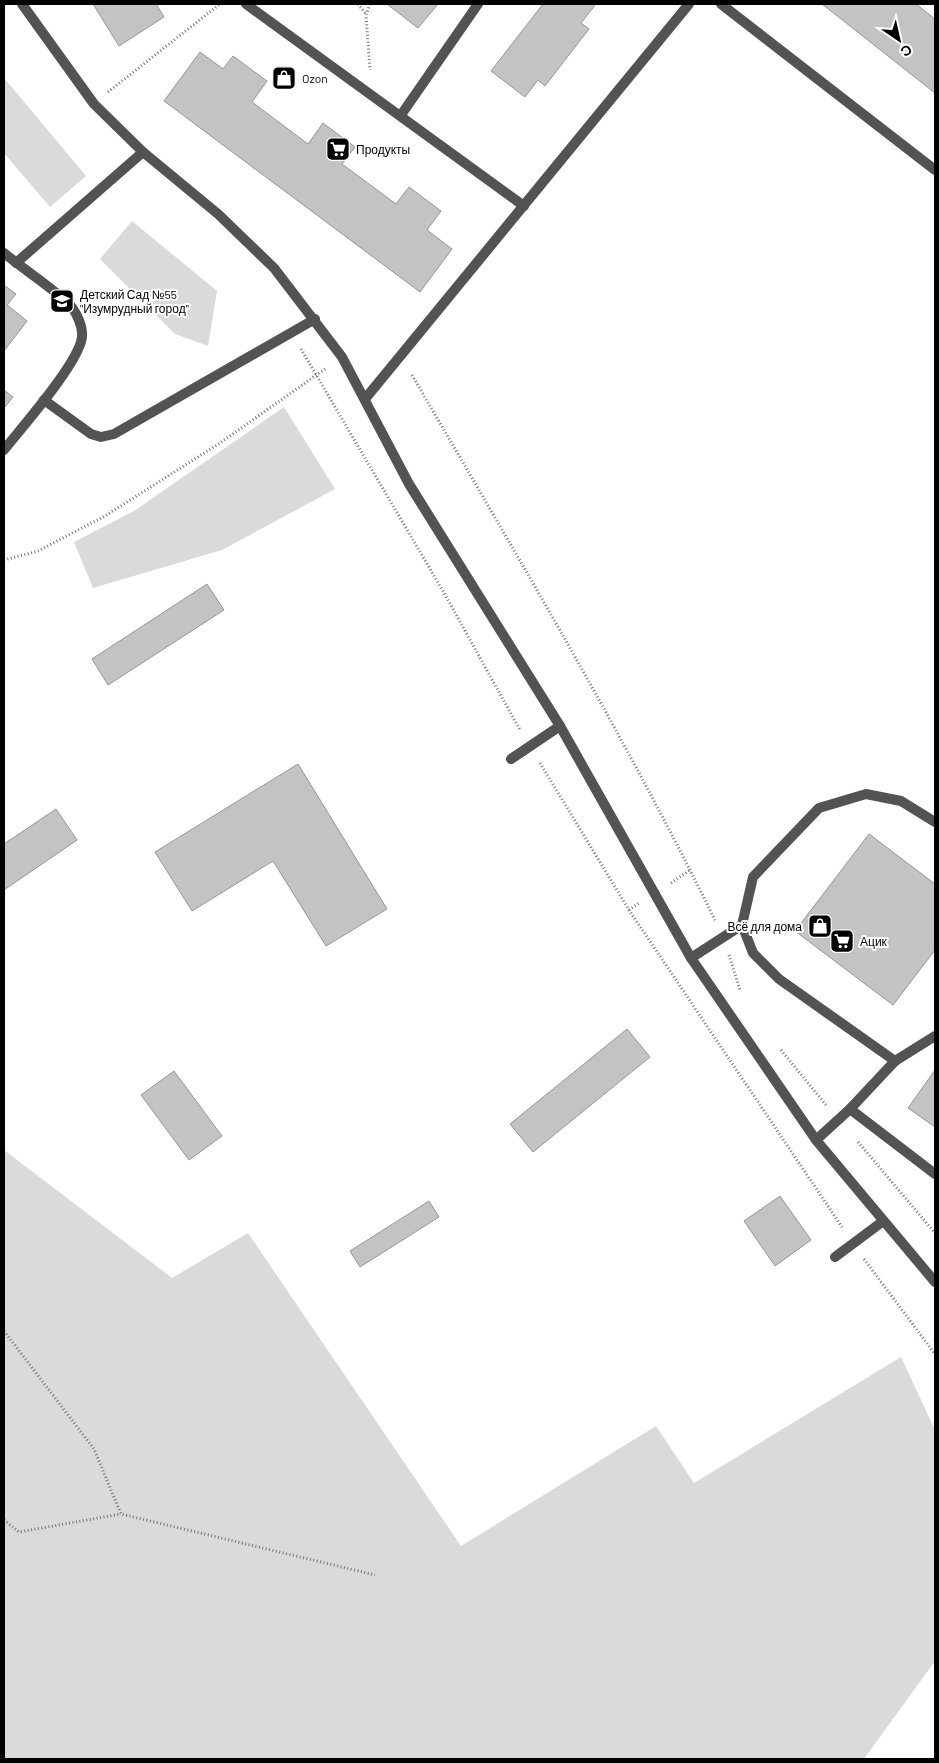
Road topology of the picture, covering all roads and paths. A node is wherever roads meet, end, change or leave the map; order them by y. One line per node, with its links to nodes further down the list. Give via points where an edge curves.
1 (22, 4): 11 (street)
2 (220, 4): 11 (path)
3 (246, 4): 10 (street)
4 (358, 4): 9 (path)
5 (370, 4): 9 (path)
6 (478, 4): 12 (street)
7 (689, 4): 15 (street)
8 (721, 4): 14 (street)
9 (366, 15): 10 (path)
10 (372, 94): 12 (street)
11 (94, 104): 13 (street)
12 (401, 115): 15 (street)
13 (143, 152): 17 (street); 18 (street, via 218,214 274,268)
14 (935, 170)
15 (524, 206): 21 (street)
16 (4, 253): 17 (street)
17 (16, 263): 24 (street, via 70,306 79,321 82,337 73,359)
18 (315, 319): 19 (street); 20 (street)
19 (291, 333): 22 (path); 24 (street, via 114,434 102,437 91,434)
20 (342, 357): 22 (path); 23 (street)
21 (402, 357): 23 (street); 32 (path, via 560,629)
22 (316, 374): 26 (path, via 220,443 105,516 38,551); 28 (path)
23 (366, 399): 27 (street, via 409,484)
24 (44, 400): 25 (street)
25 (4, 450)
26 (4, 560)
27 (560, 726): 28 (street); 33 (street)
28 (530, 746): 29 (street); 44 (path, via 628,910)
29 (511, 759)
30 (935, 822): 31 (street, via 901,801 866,794 819,808 753,877)
31 (742, 924): 32 (street); 37 (street, via 753,953 779,979)
32 (723, 937): 33 (street); 34 (path)
33 (691, 958): 40 (street)
34 (741, 996)
35 (935, 1036): 37 (street)
36 (775, 1043): 39 (path)
37 (894, 1061): 38 (street)
38 (850, 1109): 39 (street); 41 (street)
39 (838, 1120): 40 (street); 43 (path)
40 (816, 1140): 42 (street)
41 (935, 1174)
42 (882, 1222): 44 (street); 46 (street)
43 (935, 1233)
44 (853, 1244): 45 (street); 48 (path)
45 (835, 1256)
46 (935, 1282)
47 (4, 1331): 49 (path, via 94,1449)
48 (935, 1354)
49 (121, 1514): 50 (path, via 19,1532); 51 (path)
50 (4, 1520)
51 (375, 1575)

